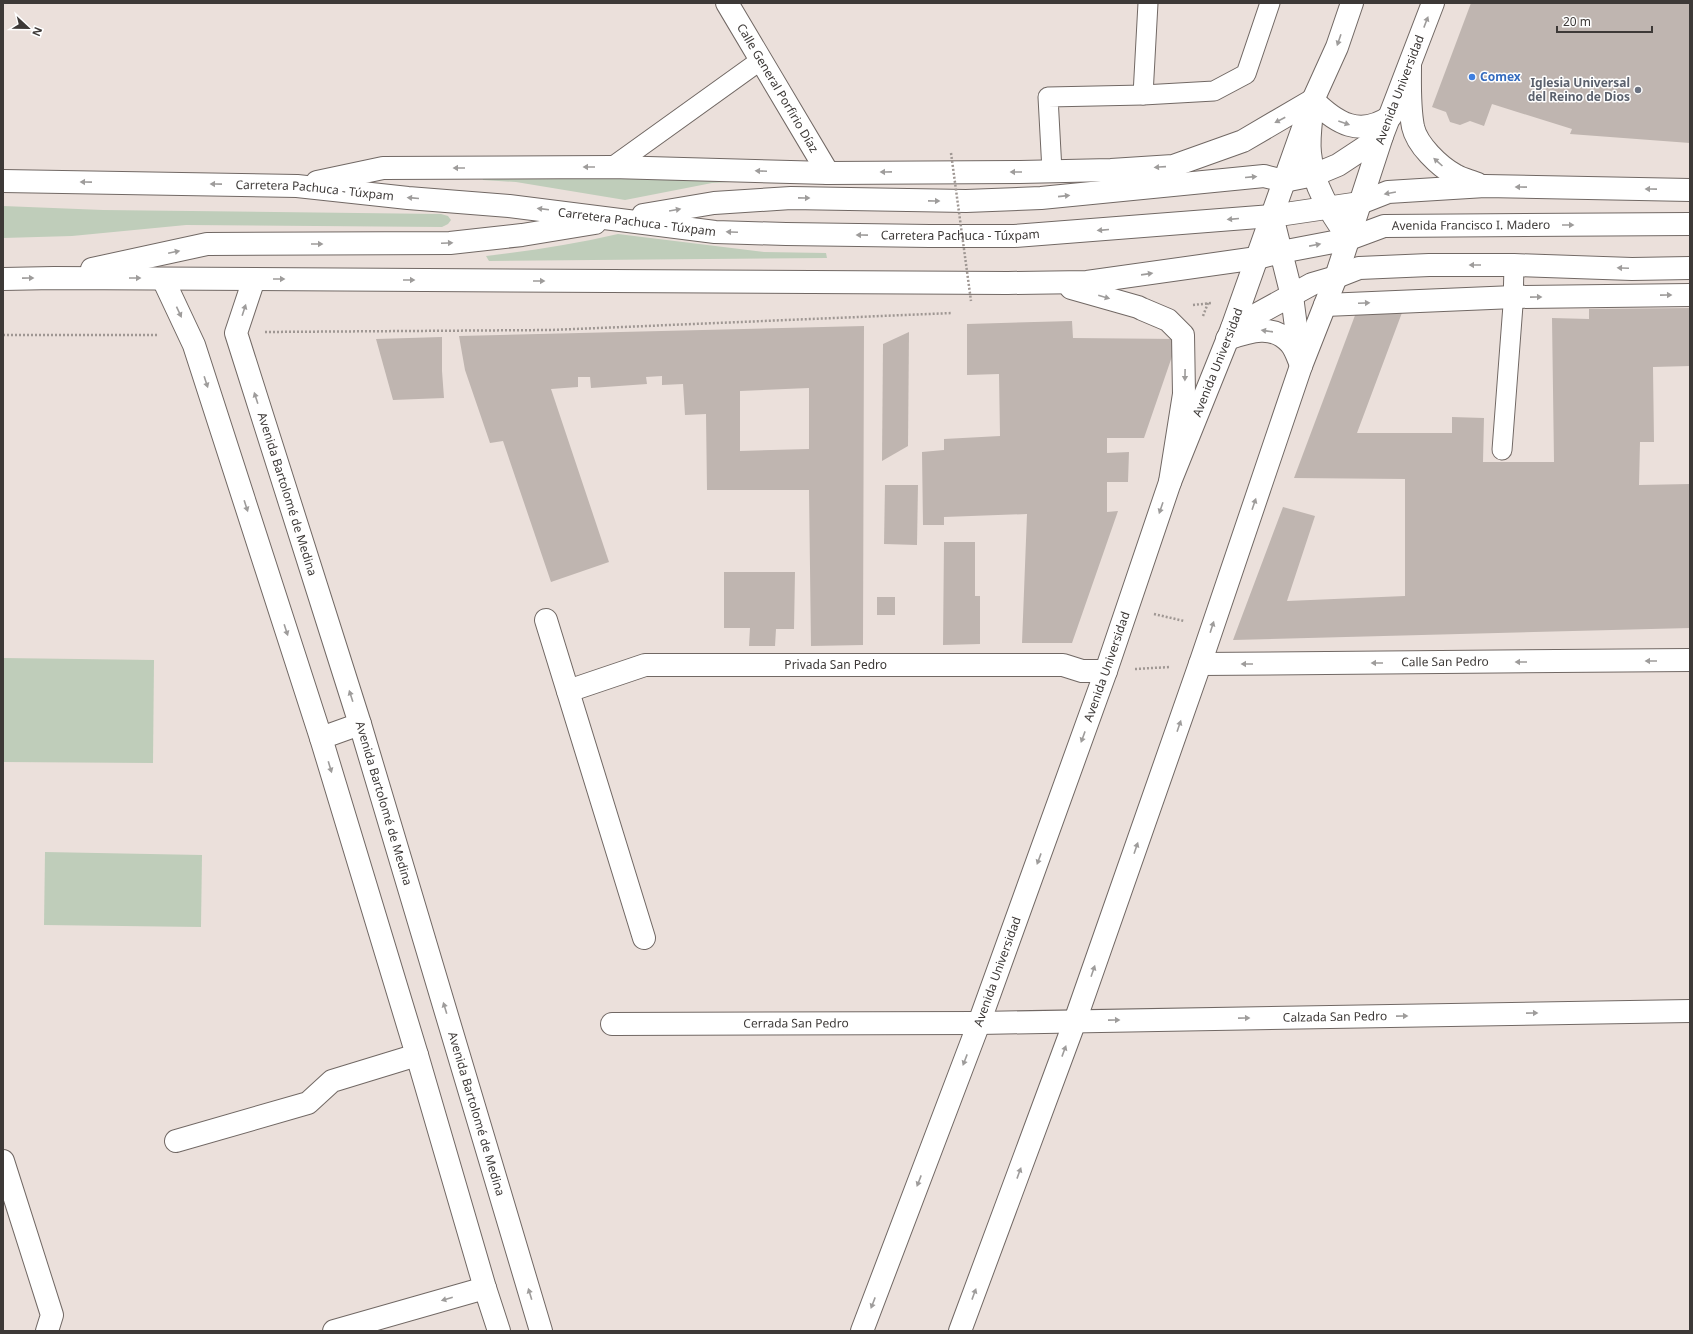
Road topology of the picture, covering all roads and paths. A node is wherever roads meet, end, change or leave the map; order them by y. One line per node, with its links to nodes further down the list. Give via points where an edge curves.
1 (728, 3): 6 (main road, Calle General Porfirio Díaz)
2 (1148, 3): 8 (lane)
3 (1270, 3): 8 (lane, via 1246,74 1214,91)
4 (1352, 3): 9 (main road, Avenida Universidad, one-way to 9, via 1337,46)
5 (1433, 3): 7 (main road, Avenida Universidad, one-way to 5)
6 (761, 60): 13 (lane); 15 (main road, Calle General Porfirio Díaz)
7 (1410, 65): 10 (main road, Avenida Universidad); 20 (main road, one-way to 7, via 1456,176 1424,149 1414,128 1410,99)
8 (1143, 95): 14 (lane, via 1048,97)
9 (1313, 100): 10 (main road, one-way to 10, via 1326,114 1342,123 1369,126 1381,123); 14 (main road, one-way to 14, via 1243,142 1173,166); 16 (main road, via 1310,151); 18 (main road, Avenida Universidad)
10 (1391, 116): 11 (main road, Avenida Universidad)
11 (1382, 136): 16 (main road, via 1338,165); 22 (main road, Avenida Universidad)
12 (951, 153): 41 (path, bridge)
13 (612, 167): 15 (main road, one-way to 13); 19 (main road, one-way to 19, via 383,168)
14 (1052, 171): 15 (main road, one-way to 15)
15 (828, 173)
16 (1314, 175): 18 (main road); 23 (main road)
17 (3, 181): 19 (main road, Carretera Pachuca - Túxpam, one-way to 17)
18 (1284, 181): 24 (main road, Avenida Universidad); 25 (main road, one-way to 18, via 714,203 791,198 981,201 1041,198 1264,176)
19 (297, 186): 25 (main road, Carretera Pachuca - Túxpam, one-way to 19)
20 (1485, 186): 21 (main road, one-way to 20); 22 (main road, one-way to 22, via 1388,192)
21 (1690, 190)
22 (1360, 203): 23 (main road); 27 (main road, Avenida Universidad)
23 (1328, 208): 24 (main road); 27 (main road)
24 (1272, 216): 25 (main road, Carretera Pachuca - Túxpam, one-way to 25, via 1014,236 723,232); 28 (main road); 29 (main road, Avenida Universidad)
25 (623, 219): 33 (main road, one-way to 25, via 207,244 450,243)
26 (1690, 224): 27 (main road, Avenida Francisco I. Madero, one-way to 26, via 1384,226)
27 (1349, 239): 28 (main road, Avenida Francisco I. Madero, one-way to 27); 32 (main road, Avenida Universidad)
28 (1281, 252): 29 (main road, Avenida Francisco I. Madero); 39 (main road)
29 (1257, 258): 37 (main road, one-way to 29, via 1087,282); 42 (main road, Avenida Universidad)
30 (1514, 265): 31 (main road, one-way to 30); 32 (main road, one-way to 32, via 1359,268); 40 (lane)
31 (1690, 268)
32 (1336, 277): 39 (main road, via 1312,284); 44 (main road, Avenida Universidad)
33 (54, 278): 34 (main road, one-way to 34); 35 (main road, one-way to 33)
34 (163, 278): 36 (main road); 49 (main road, one-way to 49)
35 (3, 279)
36 (254, 279): 37 (main road, one-way to 37); 46 (main road, one-way to 36)
37 (1053, 283): 52 (main road, one-way to 52, via 1138,306 1168,320 1183,335 1184,394)
38 (1690, 295): 40 (main road, one-way to 38)
39 (1292, 296): 47 (main road); 50 (main road)
40 (1514, 297): 44 (main road, one-way to 40); 51 (lane)
41 (971, 301)
42 (1240, 304): 43 (path, via 1221,302); 47 (main road, Avenida Universidad)
43 (1186, 305)
44 (1325, 305): 50 (main road, Avenida Universidad)
45 (957, 312): 46 (path, via 552,330)
46 (236, 333): 60 (main road, Avenida Bartolomé de Medina, one-way to 46)
47 (1230, 334): 50 (main road, one-way to 47, via 1291,344 1280,334 1264,330); 52 (main road, Avenida Universidad)
48 (3, 335): 49 (path)
49 (190, 335): 61 (main road, one-way to 61)
50 (1301, 366): 55 (main road, Avenida Universidad, one-way to 50)
51 (1502, 450)
52 (1170, 482): 53 (main road, Avenida Universidad, one-way to 53)
53 (1127, 608): 55 (path); 58 (main road, Avenida Universidad)
54 (546, 620): 59 (main road)
55 (1212, 628): 57 (main road, Avenida Universidad)
56 (1690, 660): 57 (main road, Calle San Pedro, one-way to 57)
57 (1200, 664): 58 (path); 64 (main road, Avenida Universidad, one-way to 57)
58 (1106, 671): 59 (main road, Privada San Pedro, via 1082,671 1063,665 645,665); 65 (main road, Avenida Universidad, one-way to 65)
59 (568, 691): 62 (main road)
60 (360, 724): 61 (main road); 74 (main road, Avenida Bartolomé de Medina, one-way to 60)
61 (322, 738): 67 (main road, one-way to 67)
62 (644, 938)
63 (1690, 1011): 64 (main road, Calzada San Pedro, one-way to 63)
64 (1076, 1021): 65 (main road, Calzada San Pedro); 76 (main road, Avenida Universidad, one-way to 64)
65 (979, 1023): 66 (main road, Cerrada San Pedro); 75 (main road, Avenida Universidad, one-way to 75)
66 (612, 1024)
67 (417, 1055): 68 (main road, via 332,1081 308,1103); 70 (main road)
68 (176, 1141)
69 (3, 1161): 71 (main road, via 52,1316)
70 (485, 1288): 72 (main road, one-way to 72); 73 (main road)
71 (47, 1331)
72 (334, 1331)
73 (499, 1331)
74 (541, 1331)
75 (862, 1331)
76 (960, 1331)

